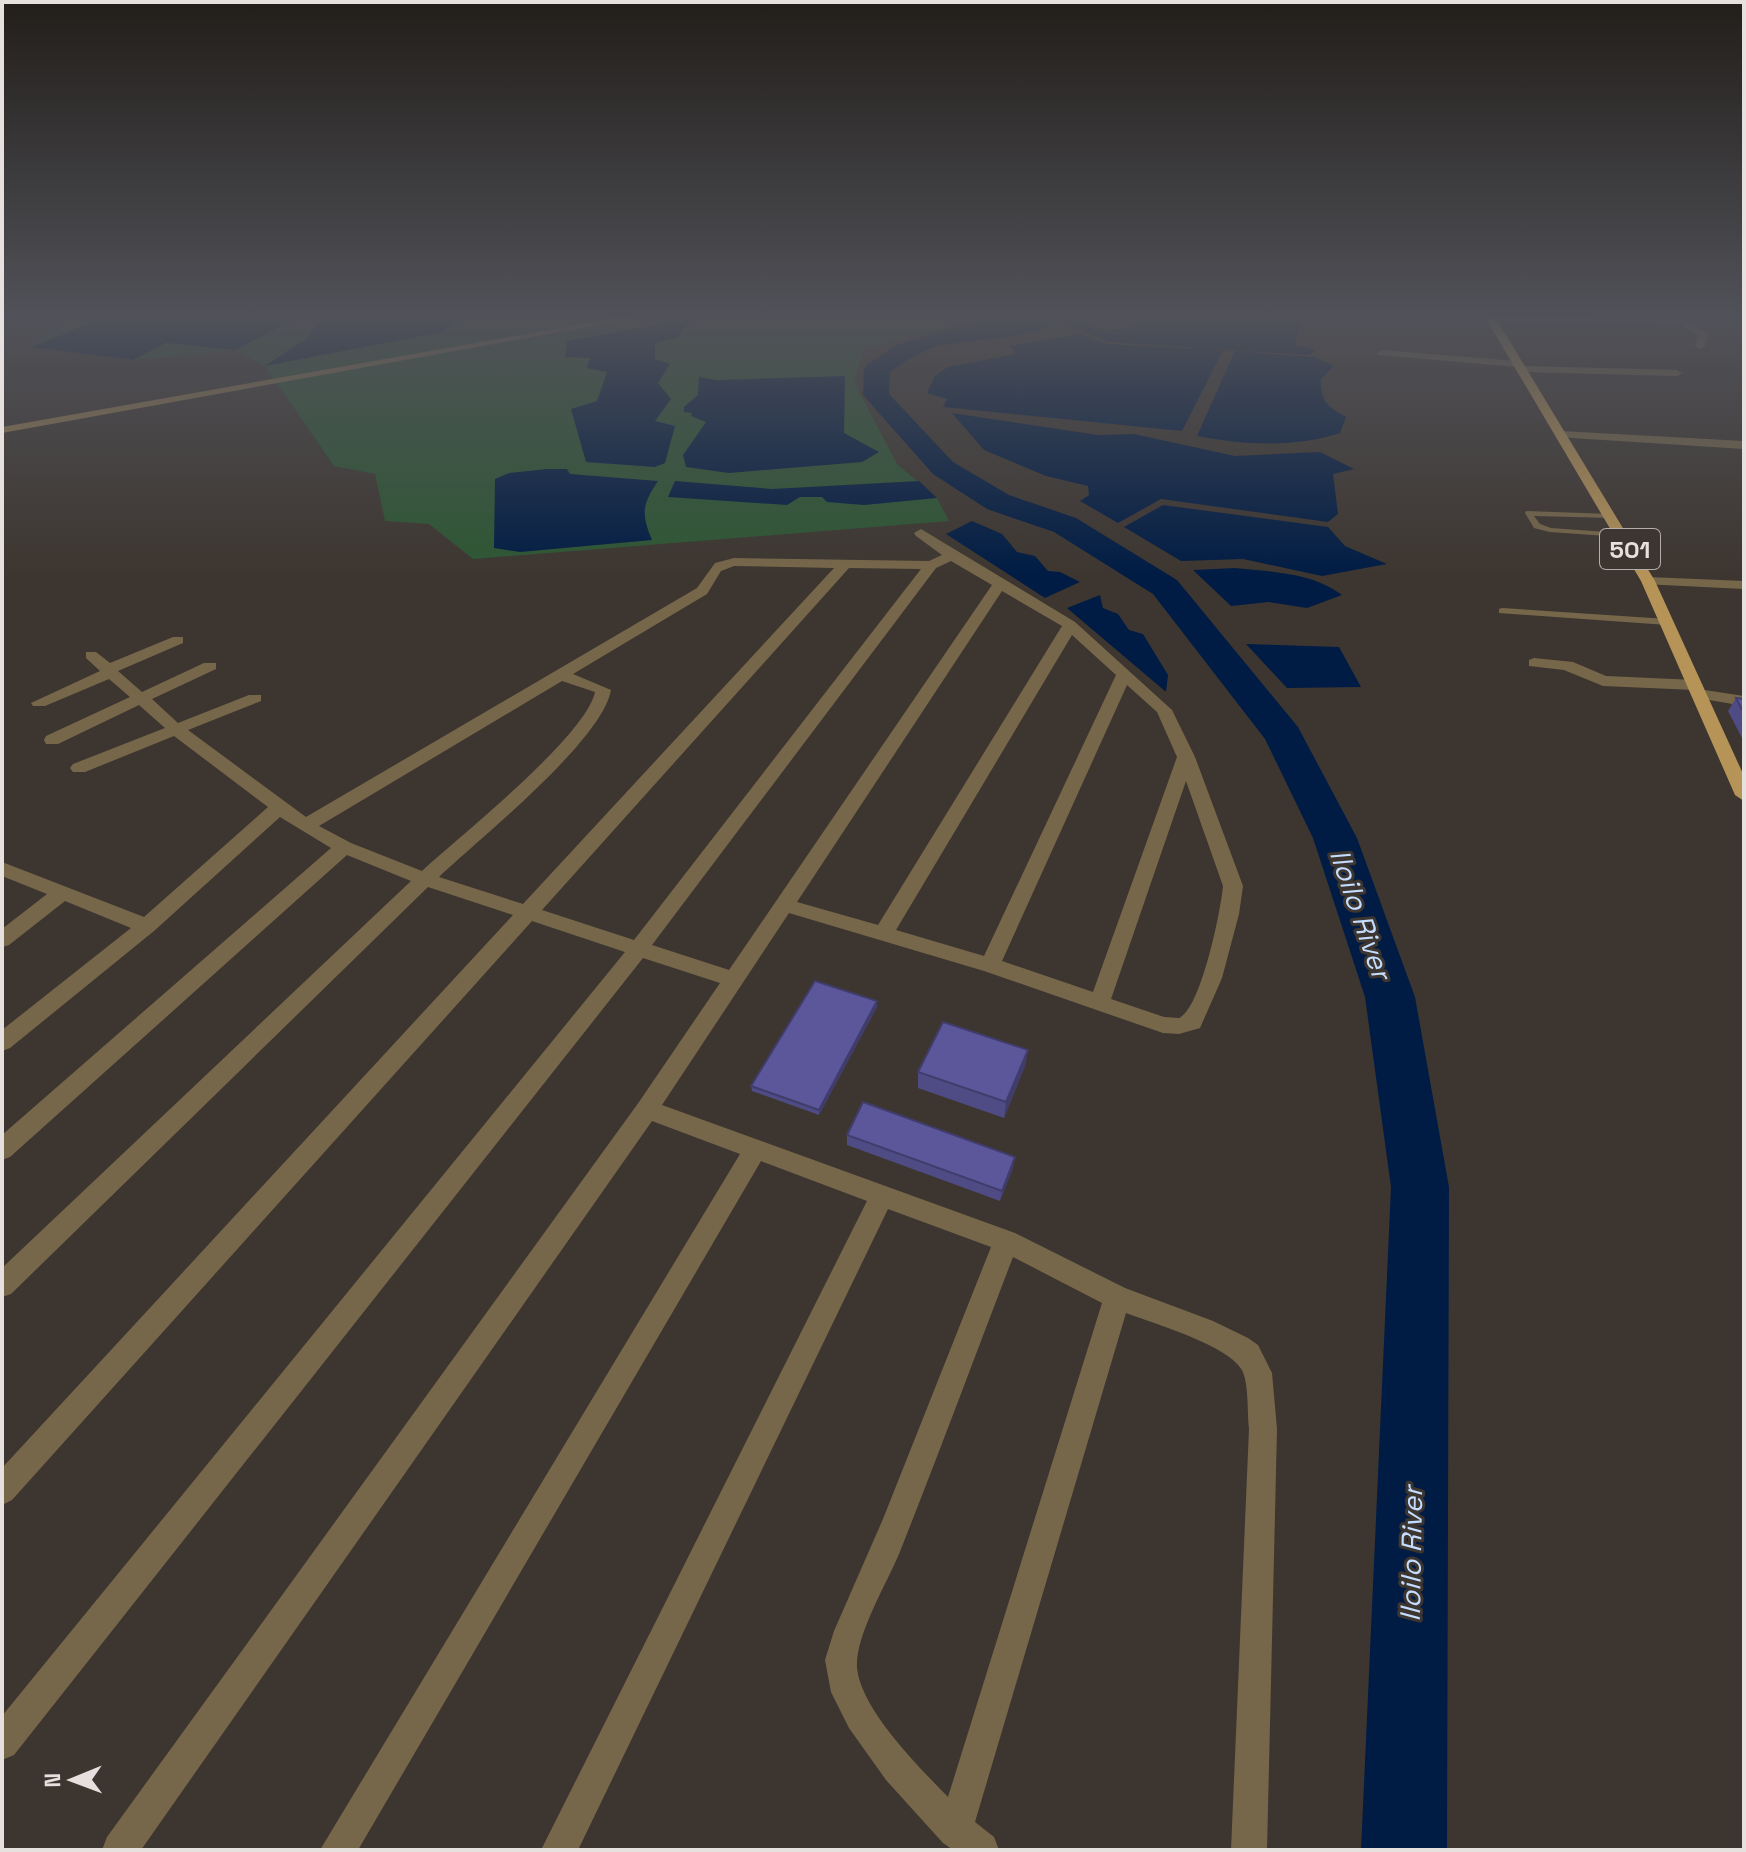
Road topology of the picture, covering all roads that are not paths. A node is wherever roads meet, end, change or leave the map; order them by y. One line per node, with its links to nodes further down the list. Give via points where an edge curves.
1 (108, 403): 4 (main road)
2 (151, 403): 5 (main road)
3 (1541, 403): 6 (main road, 501)
4 (2, 422)
5 (2, 430)
6 (1561, 435): 7 (street); 8 (main road, 501)
7 (1744, 445)
8 (1610, 516): 10 (main road, 501); 10 (lane, via 1529,513 1543,528)
9 (921, 533): 11 (street)
10 (1621, 535): 13 (main road, 501)
11 (941, 561): 12 (street); 14 (street); 47 (street)
12 (846, 563): 25 (street, via 718,565 702,591); 43 (street)
13 (1648, 581): 15 (street); 17 (main road, 501)
14 (1000, 584): 18 (street); 42 (street)
15 (1744, 585)
16 (1502, 611): 17 (lane)
17 (1667, 622): 26 (main road, 501)
18 (1070, 625): 24 (street); 45 (street)
19 (178, 640): 23 (street)
20 (91, 655): 23 (street)
21 (1534, 663): 26 (street, via 1567,665 1603,681)
22 (210, 666): 27 (street)
23 (108, 672): 27 (street); 30 (street)
24 (1124, 674): 33 (street, via 1164,710); 48 (street)
25 (560, 675): 37 (street); 40 (street, via 598,686 603,704 579,735)
26 (1697, 689): 29 (street); 35 (main road, 501)
27 (141, 698): 31 (street); 32 (street)
28 (255, 698): 31 (street)
29 (1744, 701)
30 (39, 703)
31 (177, 730): 34 (street); 36 (street)
32 (52, 740)
33 (1186, 757): 50 (street); 50 (street, via 1233,886 1204,999 1197,1017 1179,1026 1153,1022)
34 (79, 768)
35 (1744, 795)
36 (280, 807): 37 (street); 44 (street)
37 (305, 826): 38 (street)
38 (344, 847): 40 (street); 53 (street)
39 (2, 869): 41 (street)
40 (424, 879): 43 (street); 57 (street)
41 (62, 893): 44 (street); 46 (street)
42 (784, 905): 45 (street); 49 (street)
43 (529, 914): 47 (street); 59 (street)
44 (147, 926): 51 (street)
45 (884, 933): 48 (street)
46 (2, 940)
47 (640, 947): 49 (street); 60 (street)
48 (990, 965): 50 (street)
49 (736, 980): 52 (street)
50 (1100, 1001)
51 (2, 1042)
52 (647, 1109): 54 (street); 62 (street)
53 (2, 1150)
54 (755, 1150): 55 (street); 63 (street)
55 (882, 1195): 56 (street); 64 (street)
56 (1006, 1241): 58 (street); 61 (street, via 842,1649 847,1691 866,1728)
57 (2, 1285)
58 (1117, 1297): 61 (street); 65 (street, via 1238,1347 1258,1373 1263,1429)
59 (2, 1490)
60 (2, 1743)
61 (968, 1840)
62 (120, 1850)
63 (338, 1850)
64 (559, 1850)
65 (1249, 1850)

